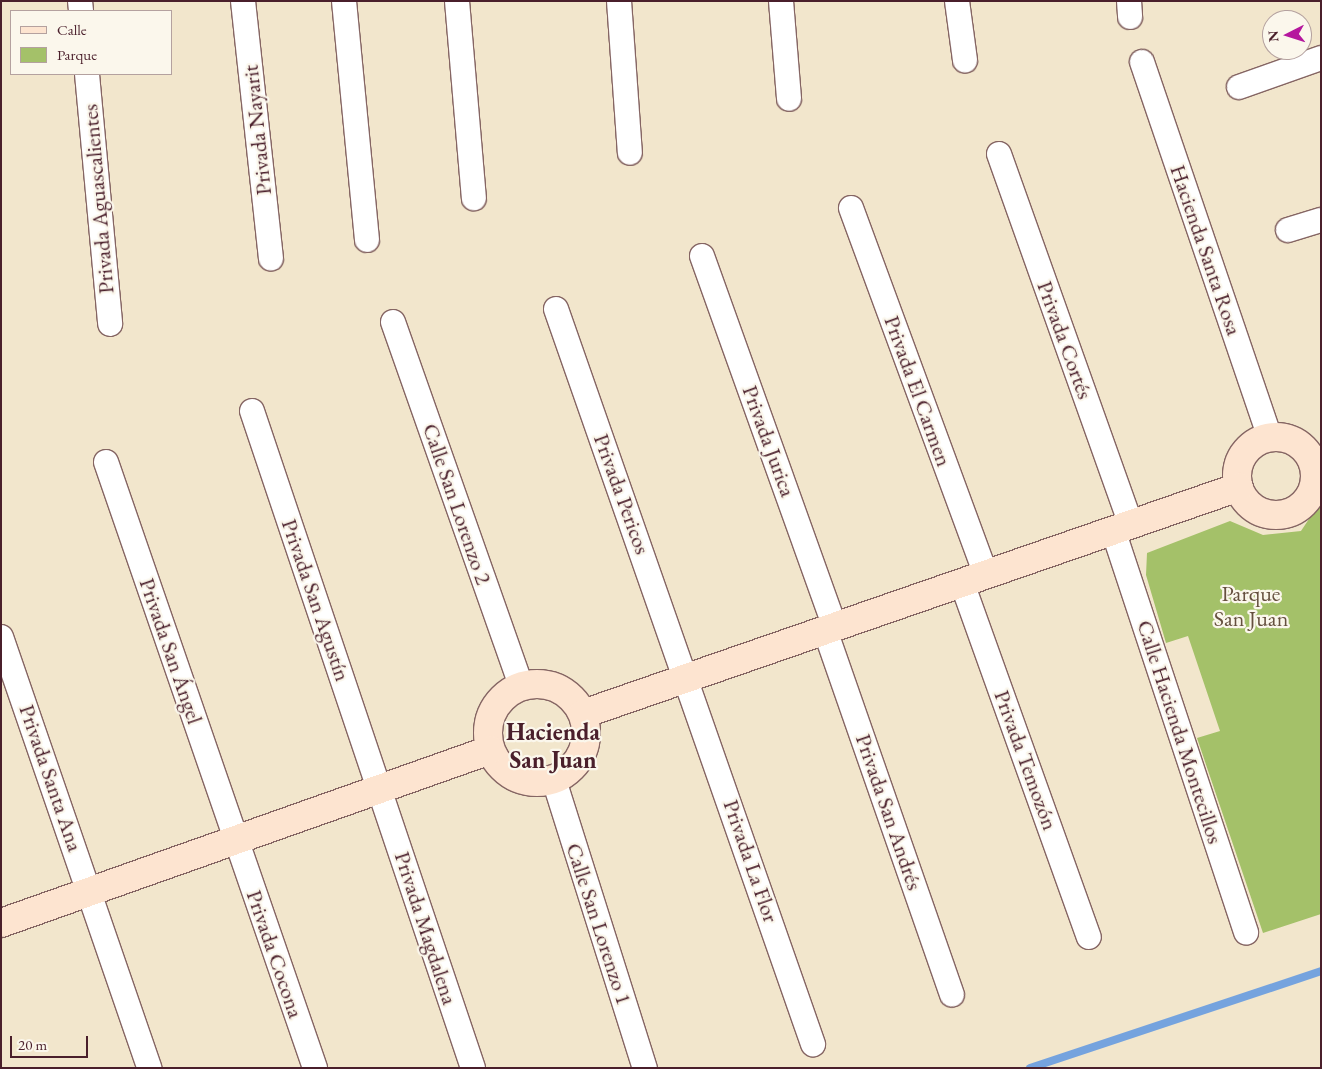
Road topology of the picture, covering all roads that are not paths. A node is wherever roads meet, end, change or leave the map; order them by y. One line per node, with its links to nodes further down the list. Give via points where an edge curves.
1 (244, 1): 21 (street, Privada Nayarit)
2 (344, 1): 19 (street)
3 (457, 1): 15 (street)
4 (619, 1): 13 (street)
5 (781, 1): 12 (street)
6 (957, 1): 8 (street)
7 (1321, 58): 11 (street)
8 (965, 60)
9 (1142, 62): 26 (street, Hacienda Santa Rosa)
10 (87, 75): 24 (street, Privada Aguascalientes)
11 (1238, 87)
12 (789, 99)
13 (630, 153)
14 (999, 154): 30 (street, Privada Cortés)
15 (474, 198)
16 (851, 208): 31 (street, Privada El Carmen)
17 (1321, 220): 18 (street)
18 (1288, 230)
19 (367, 240)
20 (702, 256): 32 (street, Privada Jurica)
21 (271, 258)
22 (556, 310): 34 (street, Privada Pericos)
23 (393, 322): 35 (street, Calle San Lorenzo 2)
24 (110, 324)
25 (252, 412): 39 (street, Privada San Agustín)
26 (1270, 437): 27 (street, via 1294,441); 29 (street, via 1245,452 1239,463)
27 (1316, 459): 29 (street, via 1314,485 1308,497 1288,513 1263,513 1244,498)
28 (106, 462): 40 (street, Privada San Ángel)
29 (1239, 487): 30 (street)
30 (1122, 527): 31 (street); 43 (street, Calle Hacienda Montecillos)
31 (974, 579): 32 (street); 44 (street, Privada Temozón)
32 (830, 628): 34 (street); 45 (street, Privada San Andrés)
33 (1, 637): 41 (street, Privada Santa Ana)
34 (688, 678): 36 (street); 46 (street, Privada La Flor)
35 (521, 686): 36 (street, via 550,685 575,701); 37 (street, via 507,694 493,712 488,734)
36 (583, 714): 38 (street, via 587,730 578,760)
37 (490, 750): 38 (street, via 498,764 523,781); 39 (street)
38 (554, 780): 50 (street, Calle San Lorenzo 1)
39 (380, 789): 40 (street); 49 (street, Privada Magdalena)
40 (236, 840): 41 (street); 48 (street, Privada Cocona)
41 (90, 891): 42 (street); 47 (street, Privada Santa Ana)
42 (1, 923)
43 (1246, 933)
44 (1090, 937)
45 (952, 994)
46 (813, 1044)
47 (149, 1068)
48 (315, 1068)
49 (473, 1068)
50 (645, 1068)

